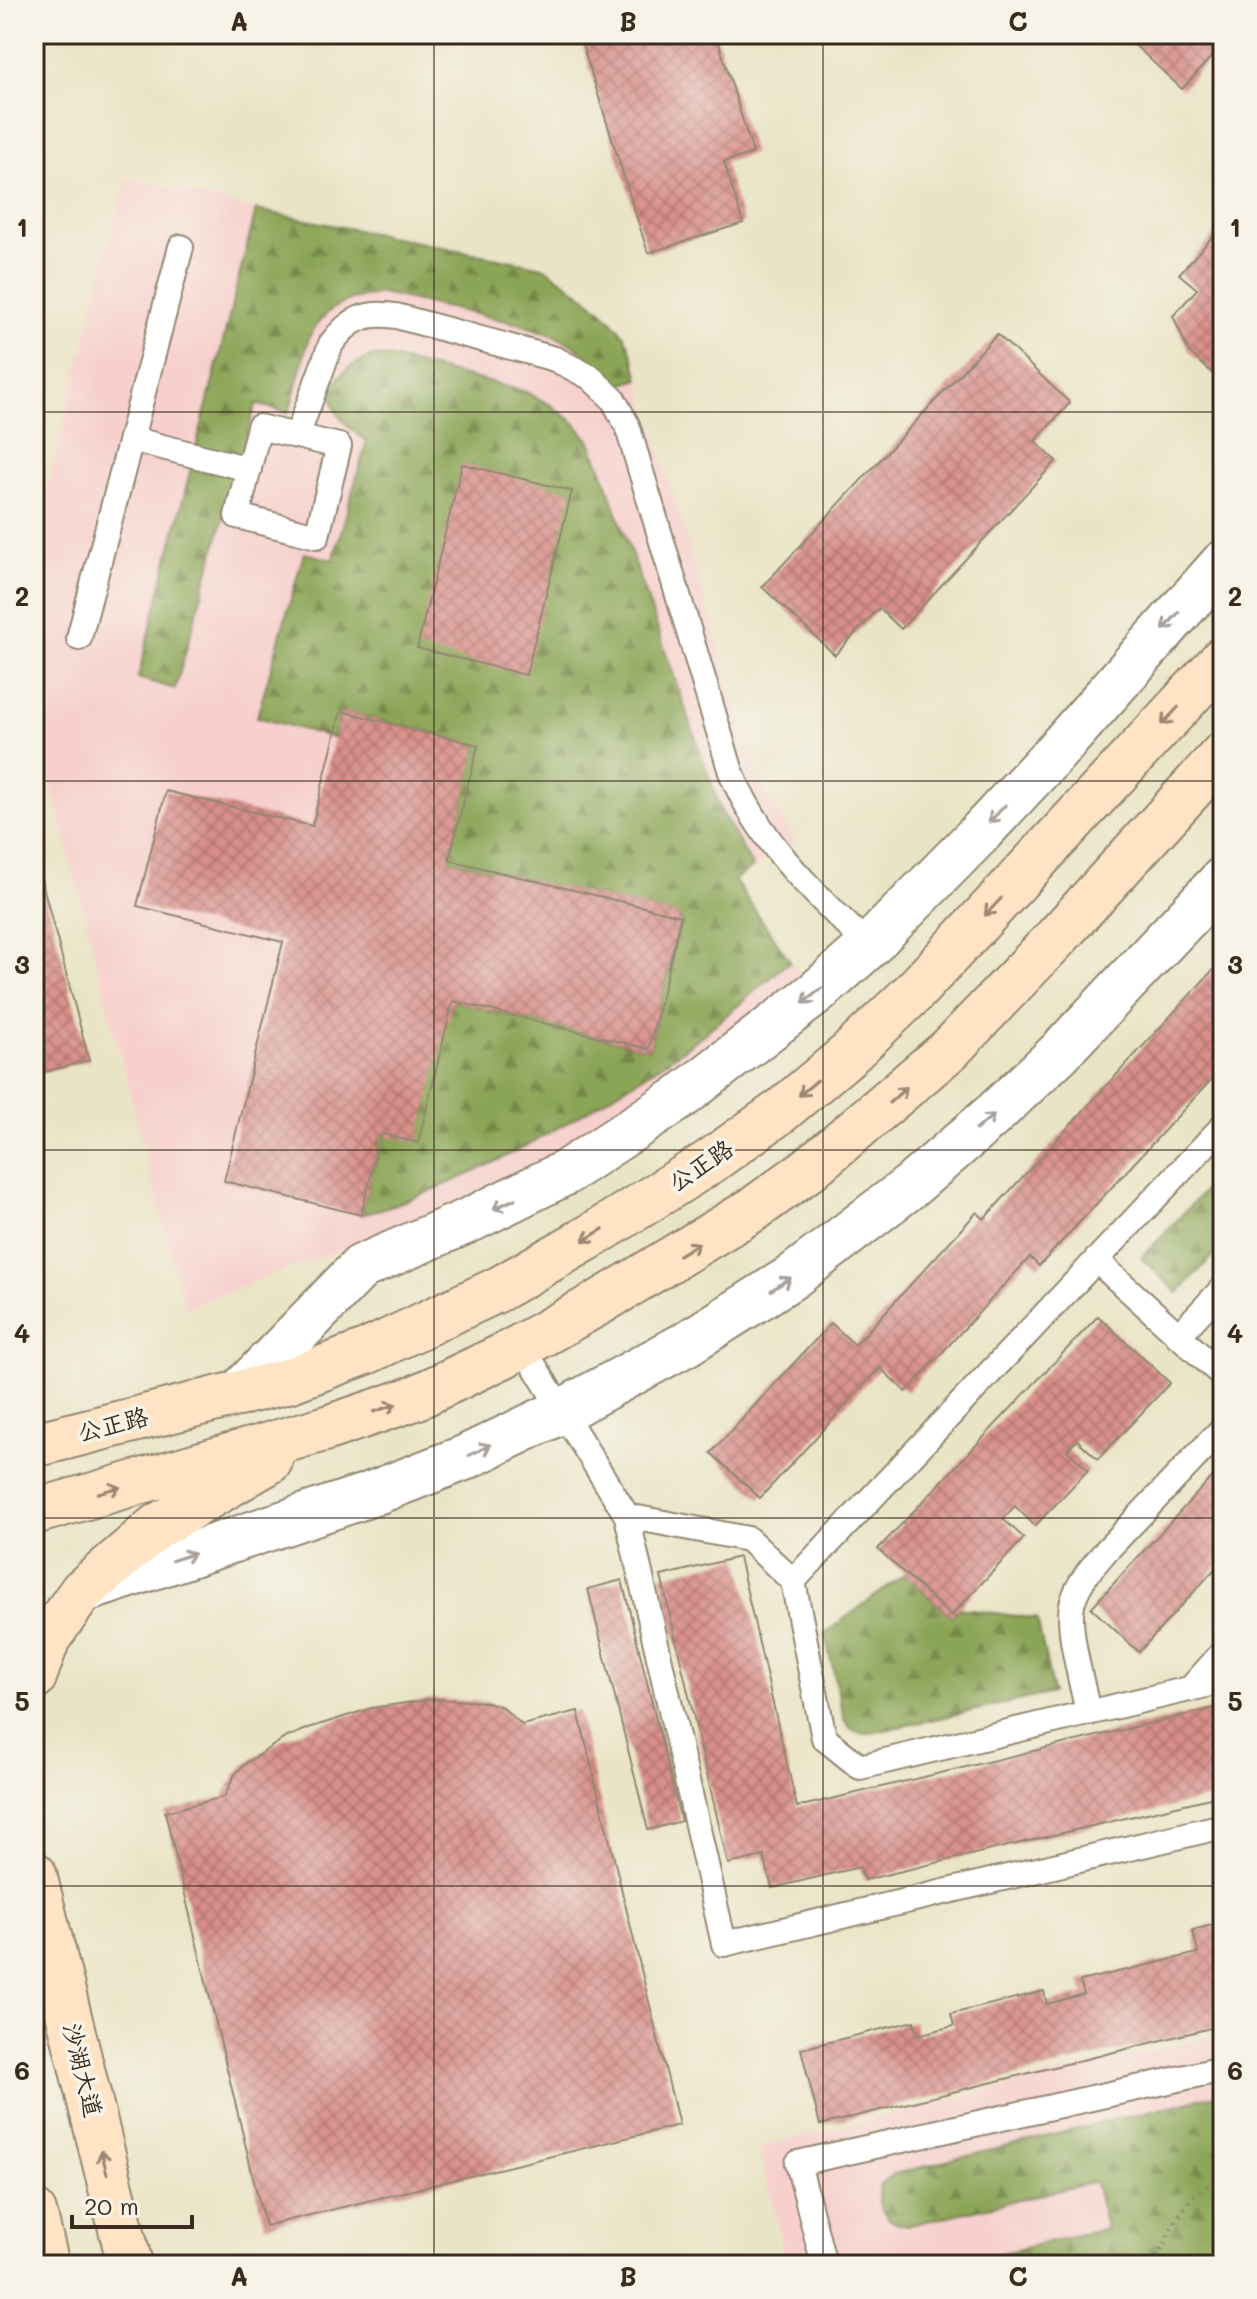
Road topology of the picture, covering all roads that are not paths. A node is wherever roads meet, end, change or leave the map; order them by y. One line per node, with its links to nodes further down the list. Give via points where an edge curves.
1 (181, 247): 3 (lane)
2 (297, 436): 4 (lane, via 259,427); 4 (lane, via 339,446 317,536 237,516); 10 (lane, via 331,344 349,325 372,314 555,359 590,377 613,399 627,425 741,798 786,864)
3 (131, 439): 4 (lane); 6 (lane)
4 (249, 469)
5 (1223, 563): 10 (street, one-way to 10, via 1062,745)
6 (79, 638)
7 (1223, 659): 17 (main road, 公正路, one-way to 17, via 914,992 781,1111 708,1163 499,1289 366,1352)
8 (1223, 754): 15 (main road, one-way to 8, via 754,1209 878,1112 951,1048)
9 (1223, 879): 18 (street, one-way to 9, via 686,1344 792,1277 912,1185 1059,1053)
10 (869, 946): 17 (street, one-way to 17, via 751,1045 619,1140 525,1195 361,1267)
11 (1223, 1126): 12 (lane)
12 (1096, 1260): 14 (lane); 24 (lane)
13 (1223, 1288): 14 (lane)
14 (1178, 1336): 16 (lane)
15 (522, 1346): 18 (lane); 20 (main road, one-way to 15, via 415,1398)
16 (1223, 1376)
17 (238, 1394): 21 (main road, 公正路)
18 (562, 1411): 23 (lane); 25 (street, one-way to 18, via 384,1489)
19 (1223, 1428): 30 (lane, via 1104,1553 1073,1601 1071,1622)
20 (324, 1429): 22 (main road, one-way to 20); 25 (main road, via 155,1528)
21 (34, 1445)
22 (34, 1512)
23 (627, 1516): 24 (lane, via 748,1539); 31 (lane, via 724,1944)
24 (793, 1581): 30 (lane, via 824,1738 860,1767)
25 (82, 1591): 27 (main road, via 48,1638)
26 (1223, 1652): 29 (lane)
27 (34, 1677)
28 (1223, 1681): 29 (lane)
29 (1190, 1689): 30 (lane)
30 (1088, 1713)
31 (1223, 1826)
32 (34, 1874): 36 (main road, 沙湖大道, one-way to 32)
33 (1223, 2069): 37 (lane, via 798,2163)
34 (34, 2212): 35 (main road)
35 (47, 2265)
36 (130, 2265)
37 (824, 2265)

